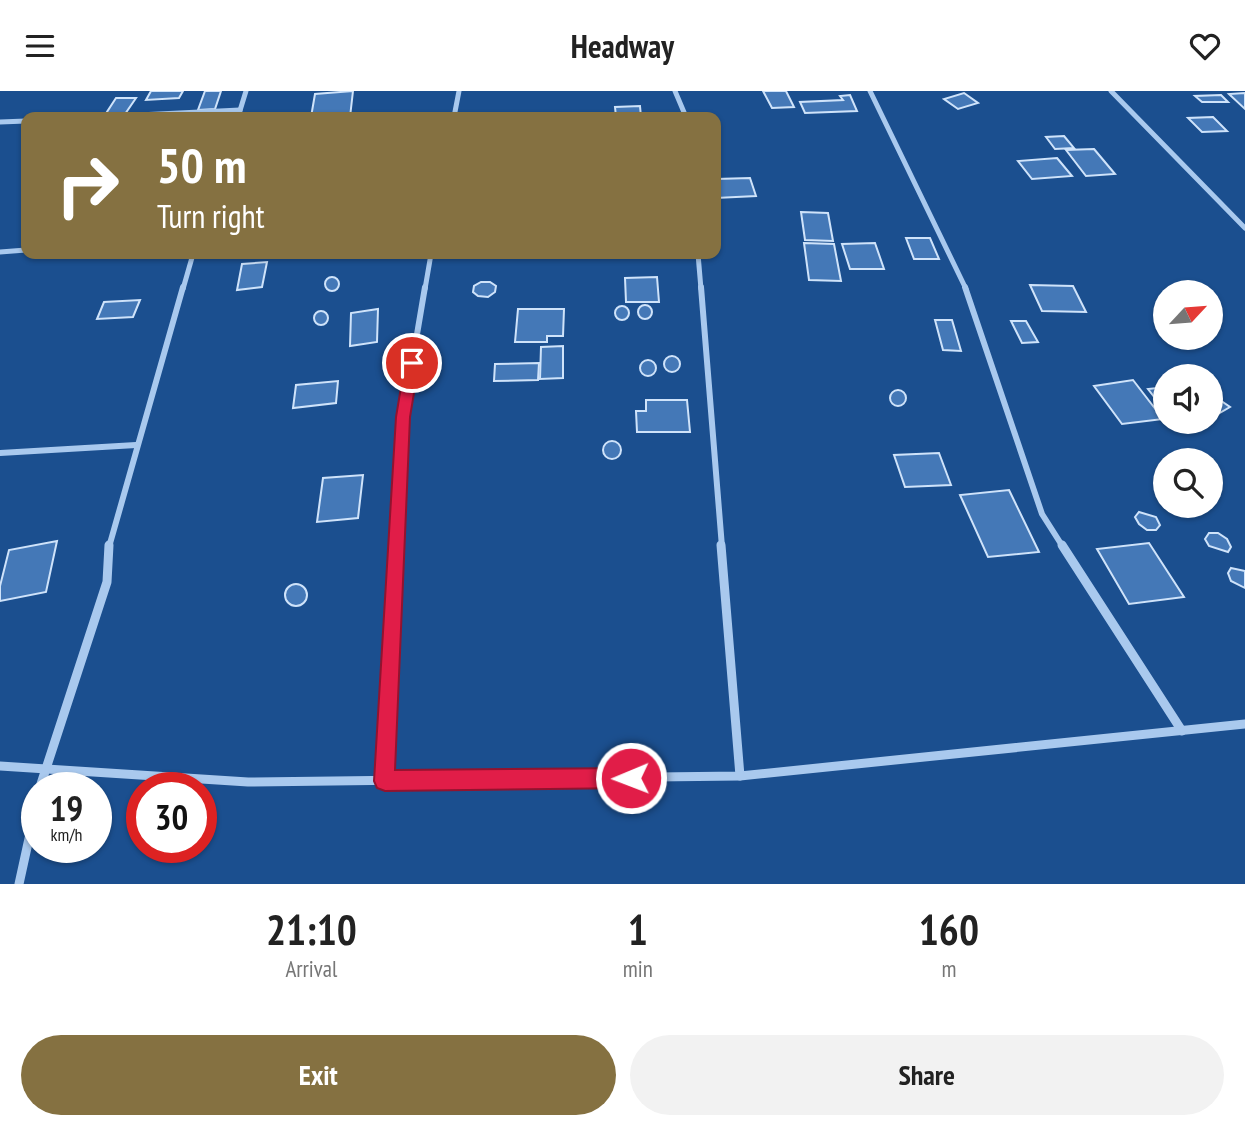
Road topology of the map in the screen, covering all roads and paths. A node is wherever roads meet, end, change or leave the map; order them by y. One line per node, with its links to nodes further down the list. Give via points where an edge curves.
1 (246, 91): 6 (street)
2 (459, 91): 8 (street)
3 (676, 91): 9 (street)
4 (870, 91): 21 (street, via 963,281 1042,515)
5 (1111, 91): 12 (street)
6 (240, 110): 7 (street)
7 (199, 112)
8 (455, 112)
9 (684, 112)
10 (21, 121): 11 (street)
11 (0, 122)
12 (1245, 228)
13 (21, 250): 14 (street)
14 (0, 252)
15 (192, 259): 18 (street)
16 (430, 259): 26 (street, via 403,417)
17 (698, 259): 25 (street)
18 (136, 445): 19 (street); 23 (street, via 110,535 107,582)
19 (0, 453)
20 (1245, 724): 21 (street)
21 (1182, 731): 25 (street)
22 (0, 766): 23 (street)
23 (44, 768): 24 (street); 26 (street, via 248,782)
24 (43, 772)
25 (740, 776): 26 (street)
26 (385, 781)
27 (24, 863): 28 (street)
28 (19, 884)

